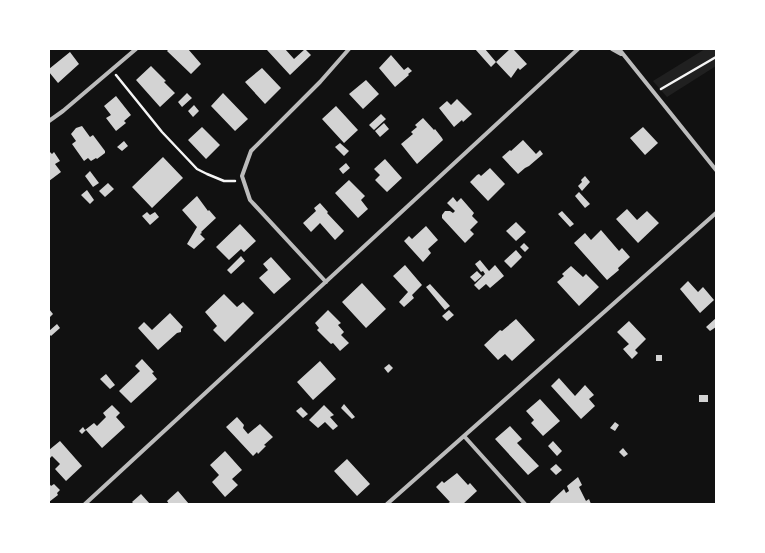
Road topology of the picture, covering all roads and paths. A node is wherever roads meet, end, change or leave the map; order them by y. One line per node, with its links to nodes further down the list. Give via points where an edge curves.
1 (136, 49): 8 (street)
2 (349, 49): 12 (street, via 251,151 242,176)
3 (612, 49): 6 (street)
4 (619, 49): 6 (street)
5 (579, 50): 14 (street)
6 (622, 54): 9 (street)
7 (716, 57): 9 (path)
8 (112, 71): 10 (street); 12 (path, via 162,132 197,169 224,181)
9 (654, 93): 11 (street)
10 (49, 121)
11 (716, 170)
12 (244, 182): 14 (street, via 250,200)
13 (716, 212): 15 (street)
14 (326, 282): 16 (street)
15 (464, 436): 17 (street); 18 (street)
16 (85, 504)
17 (387, 504)
18 (525, 504)

